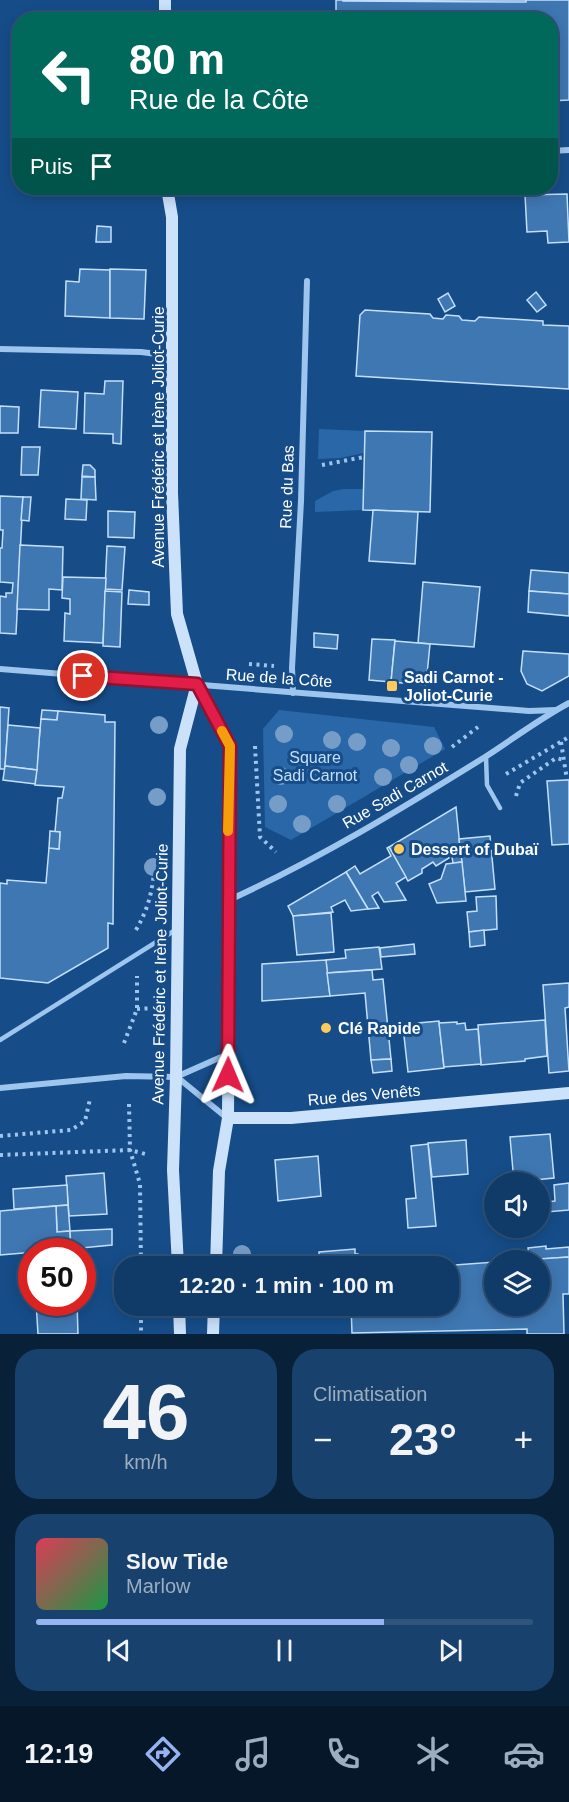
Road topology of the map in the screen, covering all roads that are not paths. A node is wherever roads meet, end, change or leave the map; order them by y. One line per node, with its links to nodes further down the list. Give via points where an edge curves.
1 (168, 195): 4 (main road, Avenue Frédéric et Irène Joliot-Curie, via 172,217)
2 (308, 281): 7 (street, Rue du Bas)
3 (0, 349): 4 (street)
4 (173, 356): 6 (main road, Avenue Frédéric et Irène Joliot-Curie, via 172,493 177,614)
5 (0, 669): 6 (street, Rue de la Côte)
6 (197, 684): 7 (street, Rue de la Côte); 12 (main road, Avenue Frédéric et Irène Joliot-Curie, via 230,746); 13 (main road, Avenue Frédéric et Irène Joliot-Curie, via 180,749)
7 (293, 693): 9 (street, Rue de la Côte)
8 (569, 703): 9 (street, Rue Sadi Carnot)
9 (556, 710): 10 (street, Rue Sadi Carnot)
10 (486, 757): 11 (lane, via 487,785); 12 (street, Rue Sadi Carnot, via 275,878)
11 (501, 808)
12 (229, 900): 15 (main road, Avenue Frédéric et Irène Joliot-Curie)
13 (177, 929): 14 (lane); 16 (main road, Avenue Frédéric et Irène Joliot-Curie)
14 (0, 1040)
15 (228, 1053): 16 (street); 19 (main road, Avenue Frédéric et Irène Joliot-Curie)
16 (176, 1077): 17 (street, via 126,1076); 19 (street); 20 (main road, Avenue Frédéric et Irène Joliot-Curie, via 173,1170)
17 (0, 1088)
18 (569, 1093): 19 (main road, Rue des Venêts, via 291,1118)
19 (228, 1118): 21 (main road, Avenue Frédéric et Irène Joliot-Curie, via 219,1172)
20 (177, 1256)
21 (216, 1256)
22 (179, 1316): 24 (main road)
23 (214, 1316): 25 (main road)
24 (180, 1334)
25 (213, 1334)

